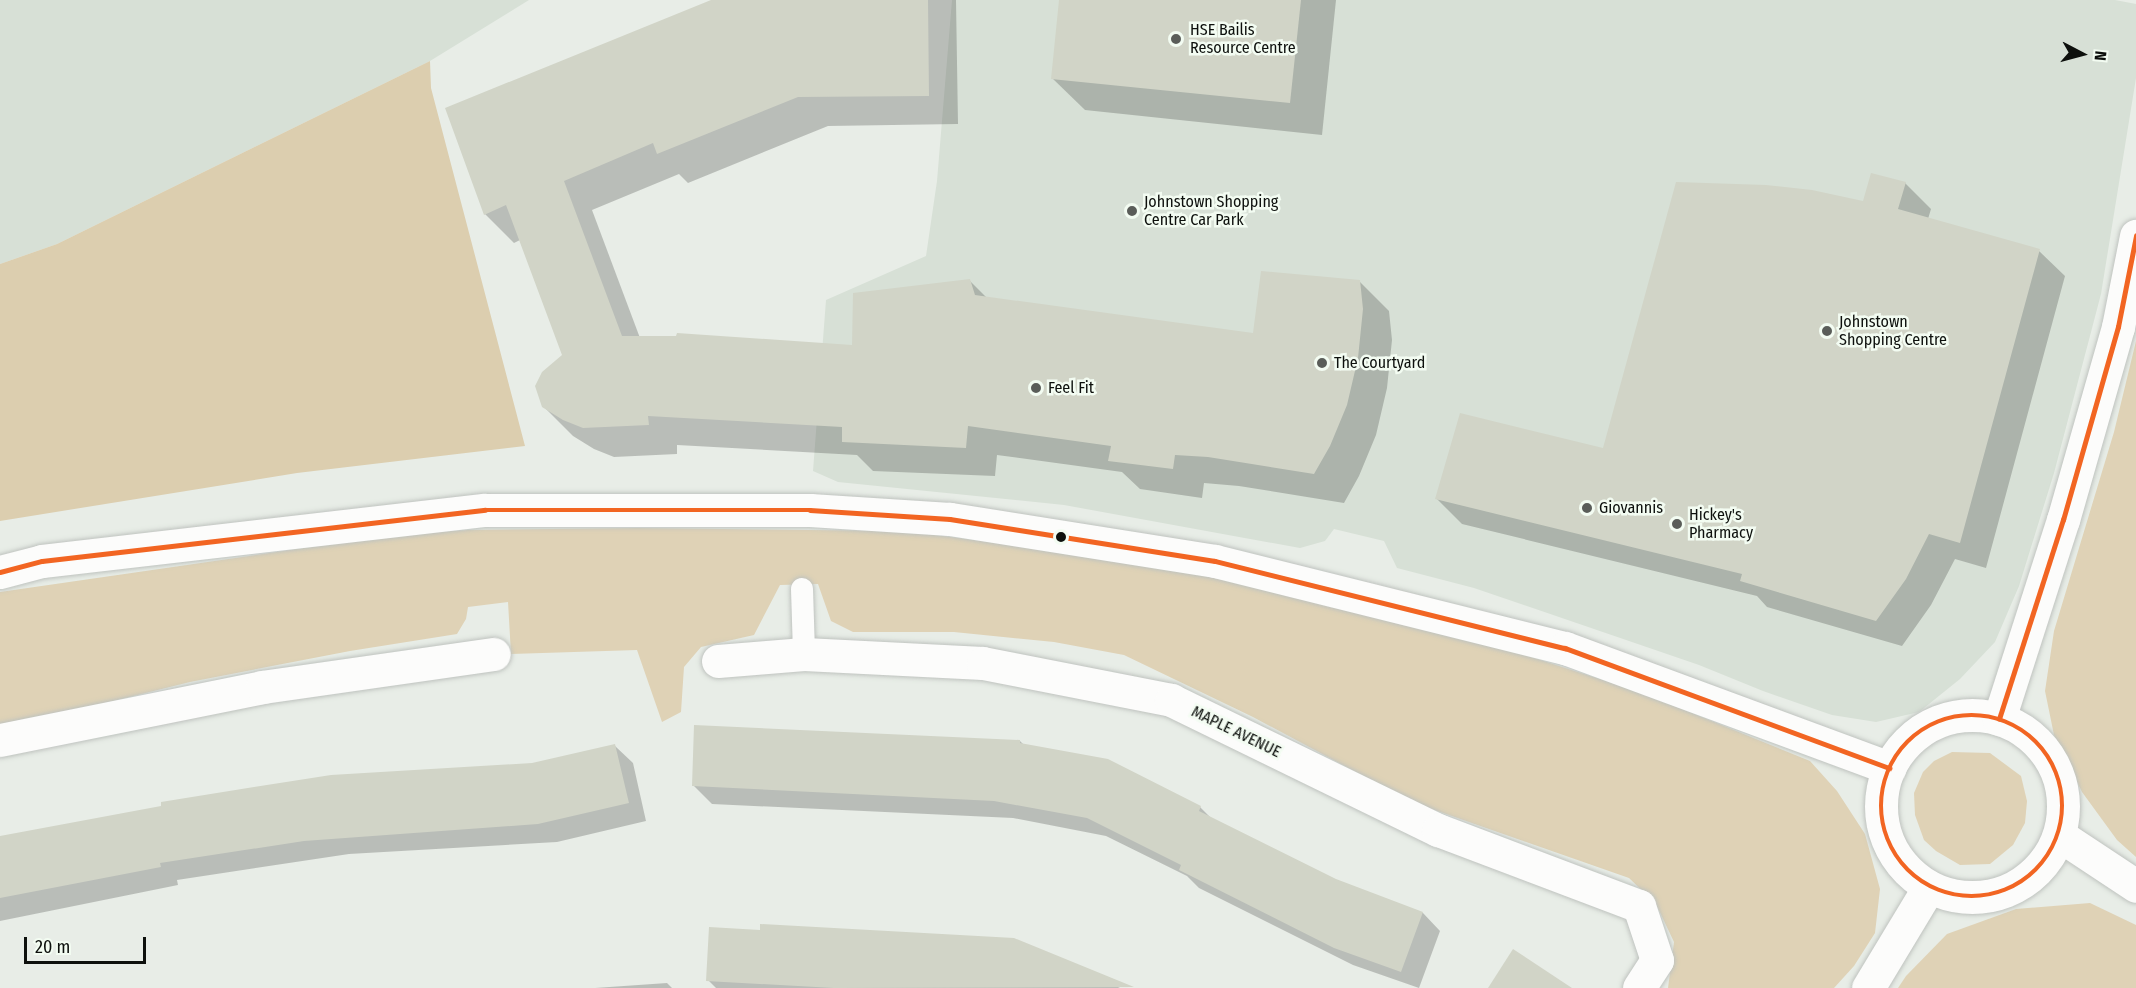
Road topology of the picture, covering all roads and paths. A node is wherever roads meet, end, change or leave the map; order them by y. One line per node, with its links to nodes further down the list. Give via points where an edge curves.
1 (2136, 236): 7 (street, via 2115,339)
2 (0, 572): 9 (street, via 42,561 485,510 810,510 950,519 1215,561 1565,648)
3 (802, 589): 5 (lane)
4 (494, 654): 8 (street, via 262,687)
5 (804, 654): 6 (street, MAPLE AVENUE); 13 (street, MAPLE AVENUE, via 983,663 1171,700 1438,830 1639,906 1657,960)
6 (718, 661)
7 (1999, 719): 9 (street, via 1957,716 1935,723 1901,748); 10 (street, via 2031,736 2049,757 2063,792)
8 (0, 740)
9 (1889, 768): 12 (street, via 1881,796 1884,832 1897,858 1911,875)
10 (2059, 836): 11 (street); 12 (street, via 2035,873 2006,892 1972,898)
11 (2136, 885)
12 (1929, 887): 14 (street)
13 (1639, 988)
14 (1868, 988)

